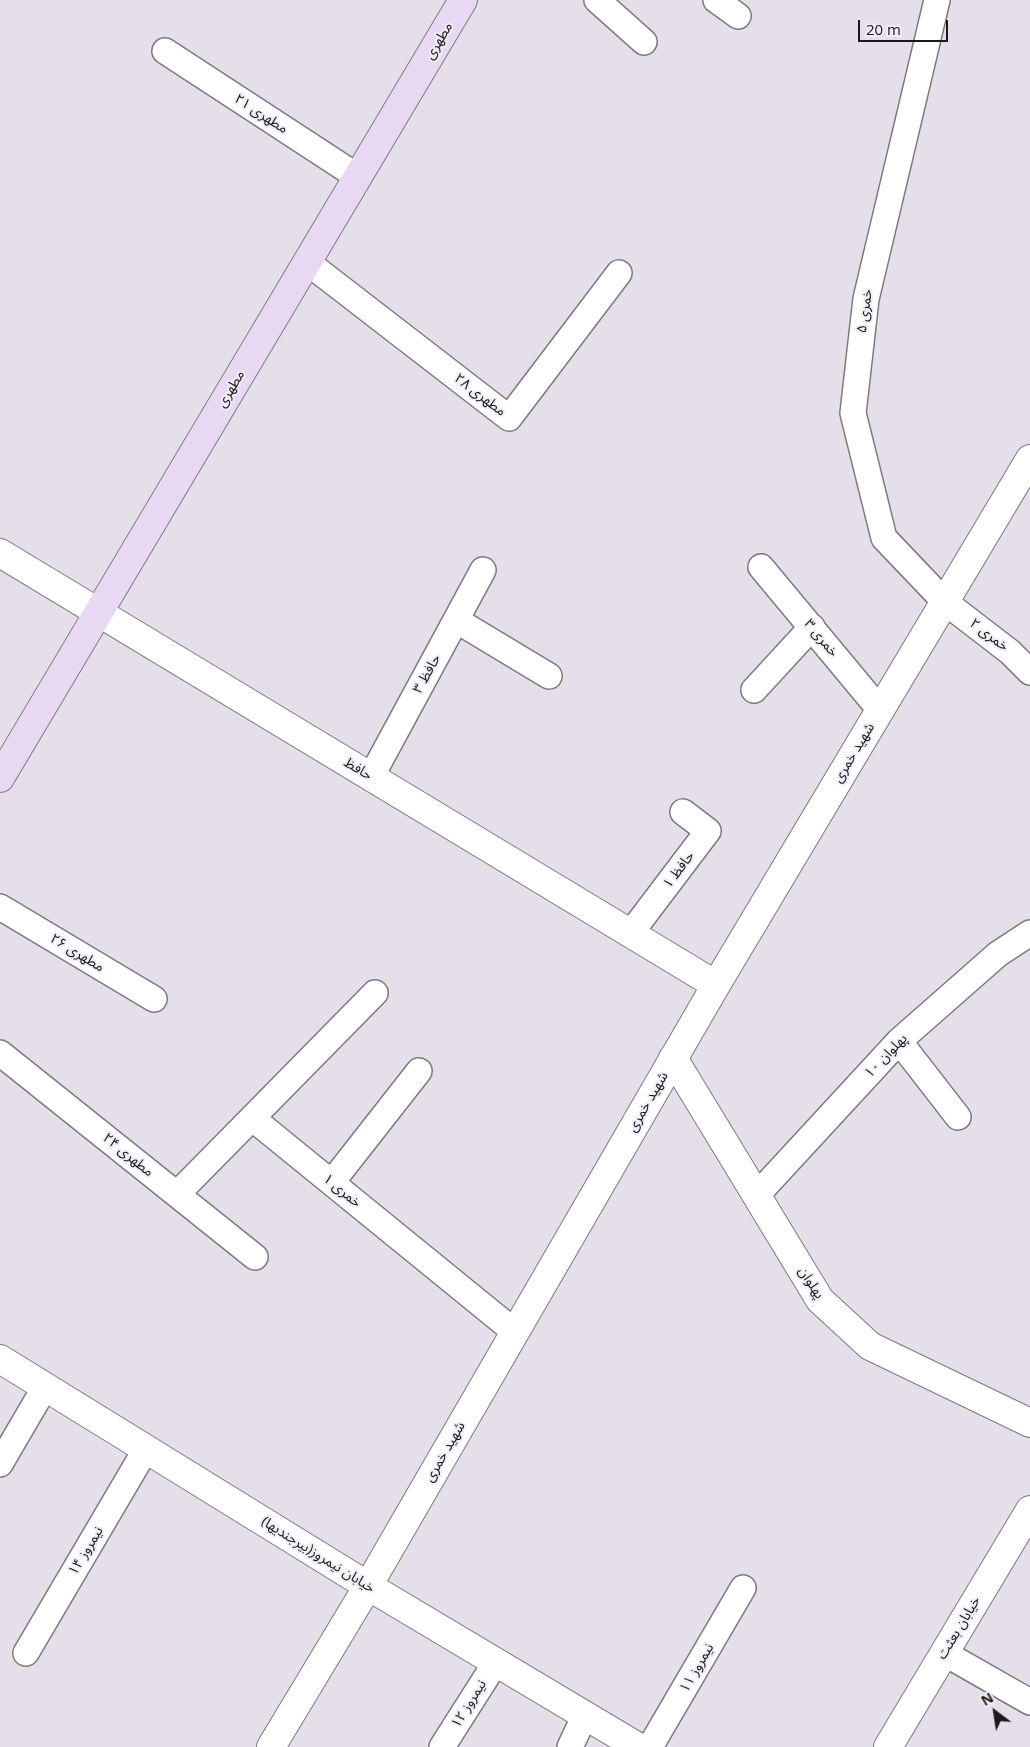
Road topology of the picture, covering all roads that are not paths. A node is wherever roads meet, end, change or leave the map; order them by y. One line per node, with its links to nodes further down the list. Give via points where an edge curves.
1 (463, 0): 8 (main road, مطهری)
2 (598, 0): 6 (street)
3 (716, 0): 5 (street)
4 (937, 0): 15 (street, خمری ۵, via 866,300 853,413 884,538)
5 (738, 16)
6 (644, 42)
7 (165, 51): 8 (street, مطهری ۲۱)
8 (358, 177): 9 (main road, مطهری)
9 (307, 262): 10 (street, مطهری ۲۸, via 509,418); 16 (main road, مطهری)
10 (619, 273)
11 (1030, 459): 15 (street, شهید خمری)
12 (0, 553): 16 (street, حافظ)
13 (762, 567): 18 (street, خمری ۳)
14 (483, 570): 17 (street, حافظ ۳)
15 (945, 602): 19 (street, خمری ۲, via 1010,652); 22 (street, شهید خمری)
16 (98, 612): 23 (street, حافظ); 24 (main road, مطهری)
17 (456, 620): 20 (street); 23 (street, حافظ ۳)
18 (812, 627): 21 (street); 22 (street, خمری ۳)
19 (1030, 672)
20 (549, 676)
21 (754, 690)
22 (880, 710): 29 (street, شهید خمری)
23 (370, 777): 28 (street, حافظ)
24 (0, 778)
25 (683, 812): 28 (street, حافظ ۱, via 708,831)
26 (0, 907): 31 (street, مطهری ۲۶)
27 (1030, 933): 32 (street, پهلوان ۱۰, via 998,954)
28 (630, 934): 29 (street, حافظ)
29 (716, 985): 34 (street, شهید خمری)
30 (375, 993): 36 (street)
31 (154, 998)
32 (899, 1041): 37 (street); 40 (street, پهلوان ۱۰)
33 (0, 1053): 39 (street, مطهری ۲۴)
34 (673, 1058): 40 (street, پهلوان); 42 (street, شهید خمری)
35 (419, 1071): 38 (street)
36 (252, 1118): 38 (street, خمری ۱); 39 (street)
37 (958, 1118)
38 (332, 1182): 42 (street, خمری ۱)
39 (177, 1194): 41 (street, مطهری ۲۴)
40 (756, 1196): 45 (street, پهلوان, via 820,1300 870,1346)
41 (256, 1257)
42 (515, 1332): 49 (street, شهید خمری)
43 (0, 1359): 44 (street, خیابان نیمروز(بیرجندیها))
44 (45, 1387): 46 (street, خیابان نیمروز(بیرجندیها)); 47 (street)
45 (1030, 1423)
46 (146, 1449): 49 (street, خیابان نیمروز(بیرجندیها)); 51 (street, نیمروز ۱۴)
47 (0, 1464)
48 (1030, 1510): 52 (street, خیابان بعثت)
49 (368, 1586): 53 (street, خیابان نیمروز(بیرجندیها)); 56 (street, شهید خمری)
50 (743, 1588): 60 (street, نیمروز ۱۱)
51 (26, 1653)
52 (944, 1653): 54 (street); 61 (street, خیابان بعثت)
53 (496, 1662): 55 (street, خیابان نیمروز(بیرجندیها)); 57 (street, نیمروز ۱۲)
54 (1030, 1702)
55 (585, 1715): 58 (street); 59 (street, خیابان نیمروز(بیرجندیها))
56 (271, 1747)
57 (442, 1747)
58 (570, 1747)
59 (638, 1747)
60 (650, 1747)
61 (888, 1747)

